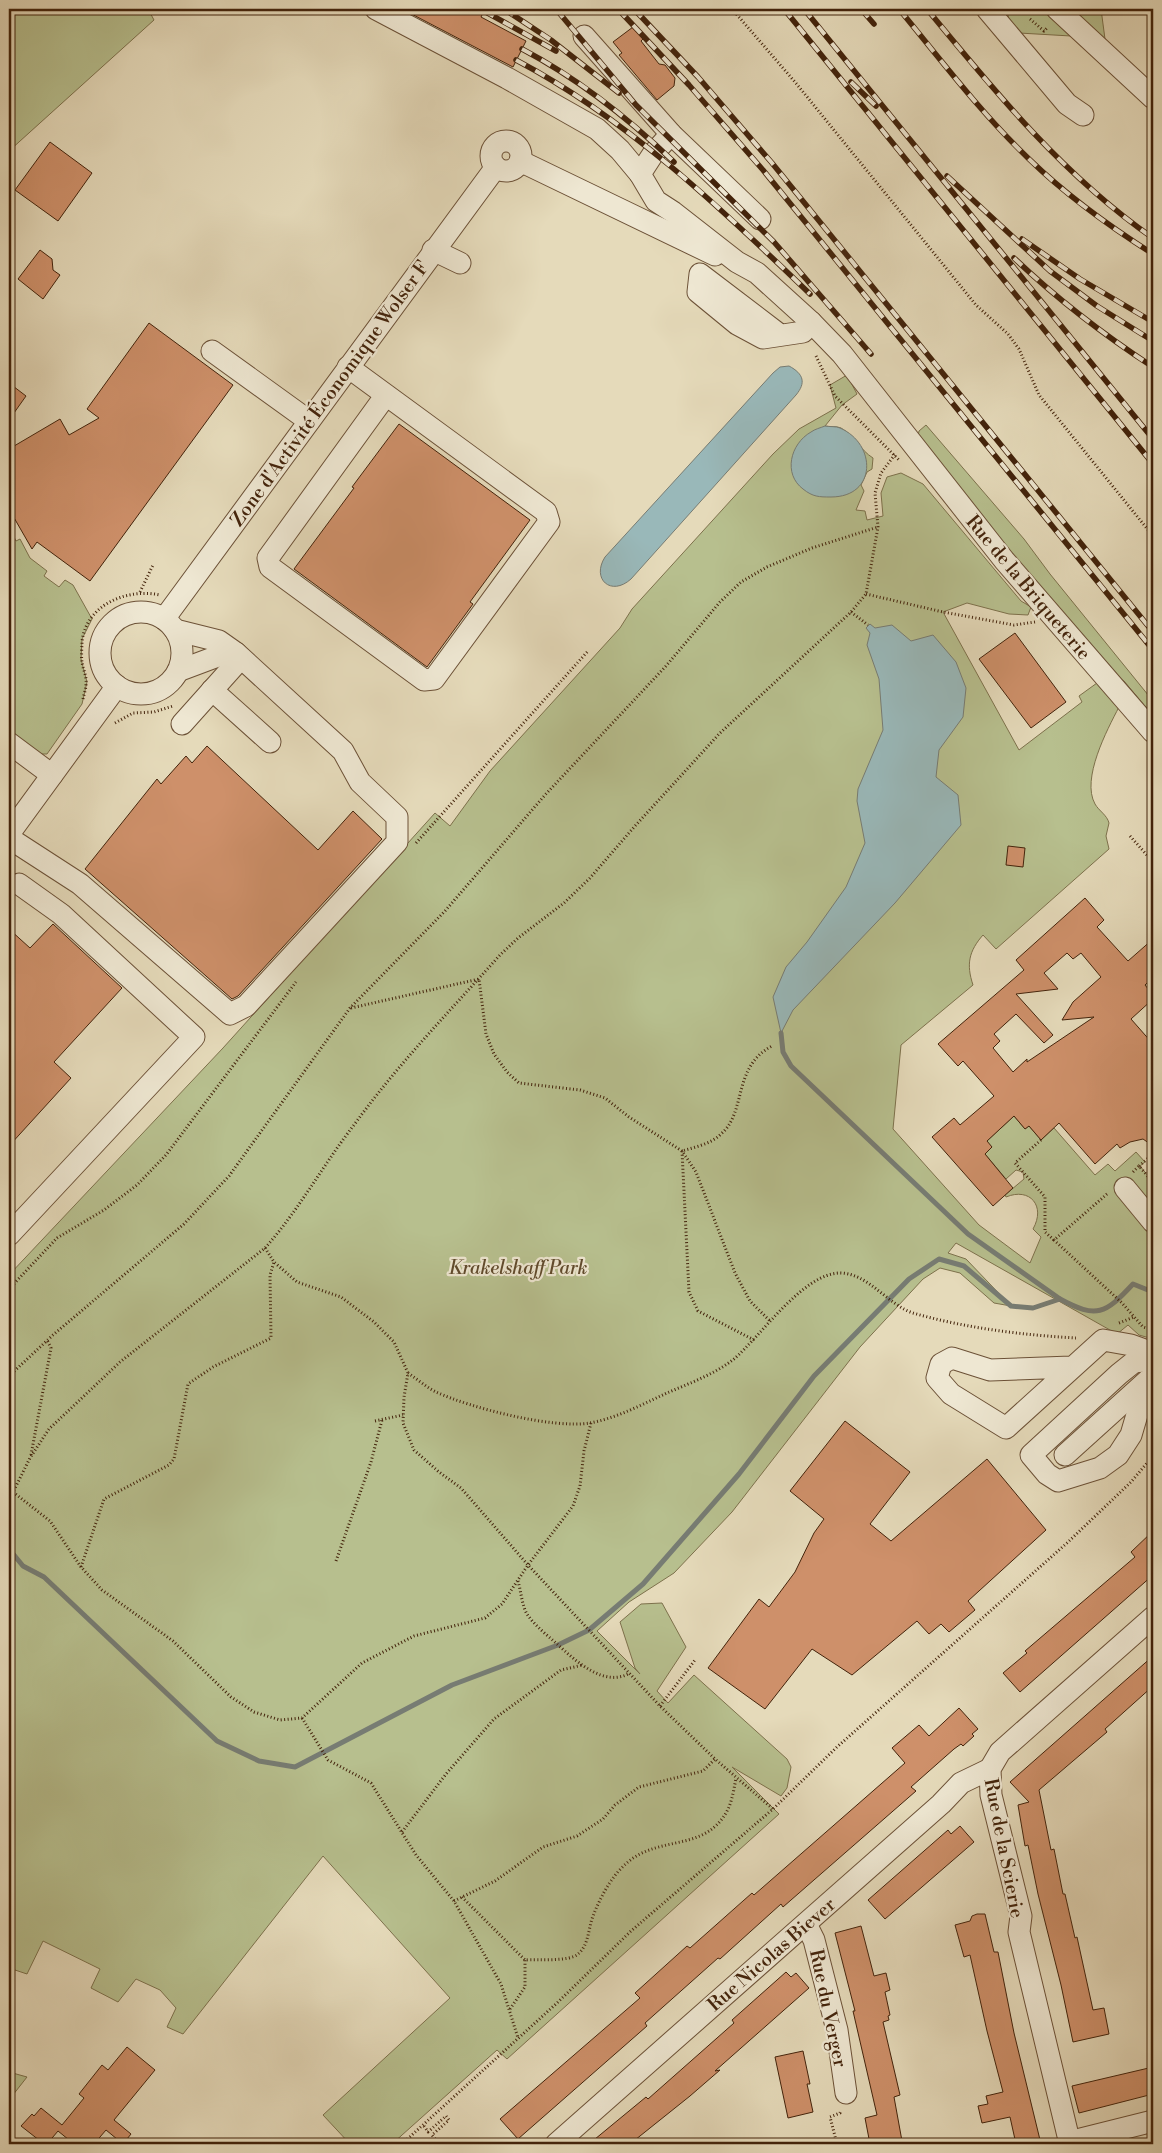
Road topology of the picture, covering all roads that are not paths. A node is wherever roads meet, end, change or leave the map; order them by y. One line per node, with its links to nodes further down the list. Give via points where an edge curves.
1 (376, 9): 8 (street, via 597,129)
2 (987, 9): 6 (street, via 1067,104)
3 (1057, 9): 5 (street)
4 (584, 36): 7 (street)
5 (1153, 98)
6 (1082, 115)
7 (671, 134): 8 (street); 9 (street)
8 (640, 174): 12 (street, via 656,201)
9 (760, 219)
10 (433, 250): 11 (street, Zone d'Activité Économique Wolser F, via 496,167 491,159 492,149 504,141 518,146 520,161); 13 (street); 16 (street, Zone d'Activité Économique Wolser F)
11 (705, 252): 12 (street, Zone d'Activité Économique Wolser F); 14 (street, via 698,292 737,324 763,338 803,332)
12 (737, 262): 14 (street, Rue de la Briqueterie, via 757,273)
13 (460, 263)
14 (811, 322): 25 (street, Rue de la Briqueterie, via 842,354 1047,618)
15 (212, 351): 18 (street)
16 (348, 367): 17 (street); 18 (street, Zone d'Activité Économique Wolser F)
17 (386, 395): 17 (street, via 546,512 549,522 434,679 424,680 270,567 268,558)
18 (308, 421): 19 (street, Zone d'Activité Économique Wolser F, via 176,602)
19 (169, 625): 20 (street, via 218,641); 21 (street, via 181,643 182,657); 22 (street, via 146,613 128,614 116,620 101,647 102,666)
20 (239, 656): 21 (street, via 218,656); 23 (street); 30 (street, via 343,752 360,782 397,817 397,842 246,1006 230,1014 80,884)
21 (178, 670): 22 (street, via 158,691 130,693)
22 (117, 686): 28 (street)
23 (212, 690): 24 (street); 26 (street)
24 (182, 724)
25 (1153, 732)
26 (270, 742)
27 (9, 743): 28 (street)
28 (52, 775): 29 (street)
29 (9, 834)
30 (9, 838)
31 (12, 886): 34 (street, via 61,914 194,1037)
32 (1121, 1185): 33 (street)
33 (1153, 1222)
34 (9, 1235)
35 (1153, 1353): 37 (street, via 1103,1340)
36 (1153, 1360): 38 (street, via 1134,1362 1031,1455 1058,1481 1100,1468 1118,1455 1131,1435 1141,1401)
37 (1071, 1367): 37 (street, via 1006,1428 952,1394 937,1378 941,1364 952,1358 990,1370)
38 (1153, 1376): 39 (street)
39 (1065, 1455)
40 (1153, 1617): 41 (street, Rue de la Scierie, via 1000,1752)
41 (990, 1769): 42 (street, Rue Nicolas Biever, via 961,1782 941,1804); 45 (street, Rue de la Scierie, via 991,1795 1021,1916 1019,1932)
42 (806, 1924): 43 (street, Rue du Verger, via 814,1940 837,2030); 46 (street, Rue Nicolas Biever)
43 (846, 2093)
44 (1153, 2121): 45 (street)
45 (1069, 2143)
46 (556, 2144)

